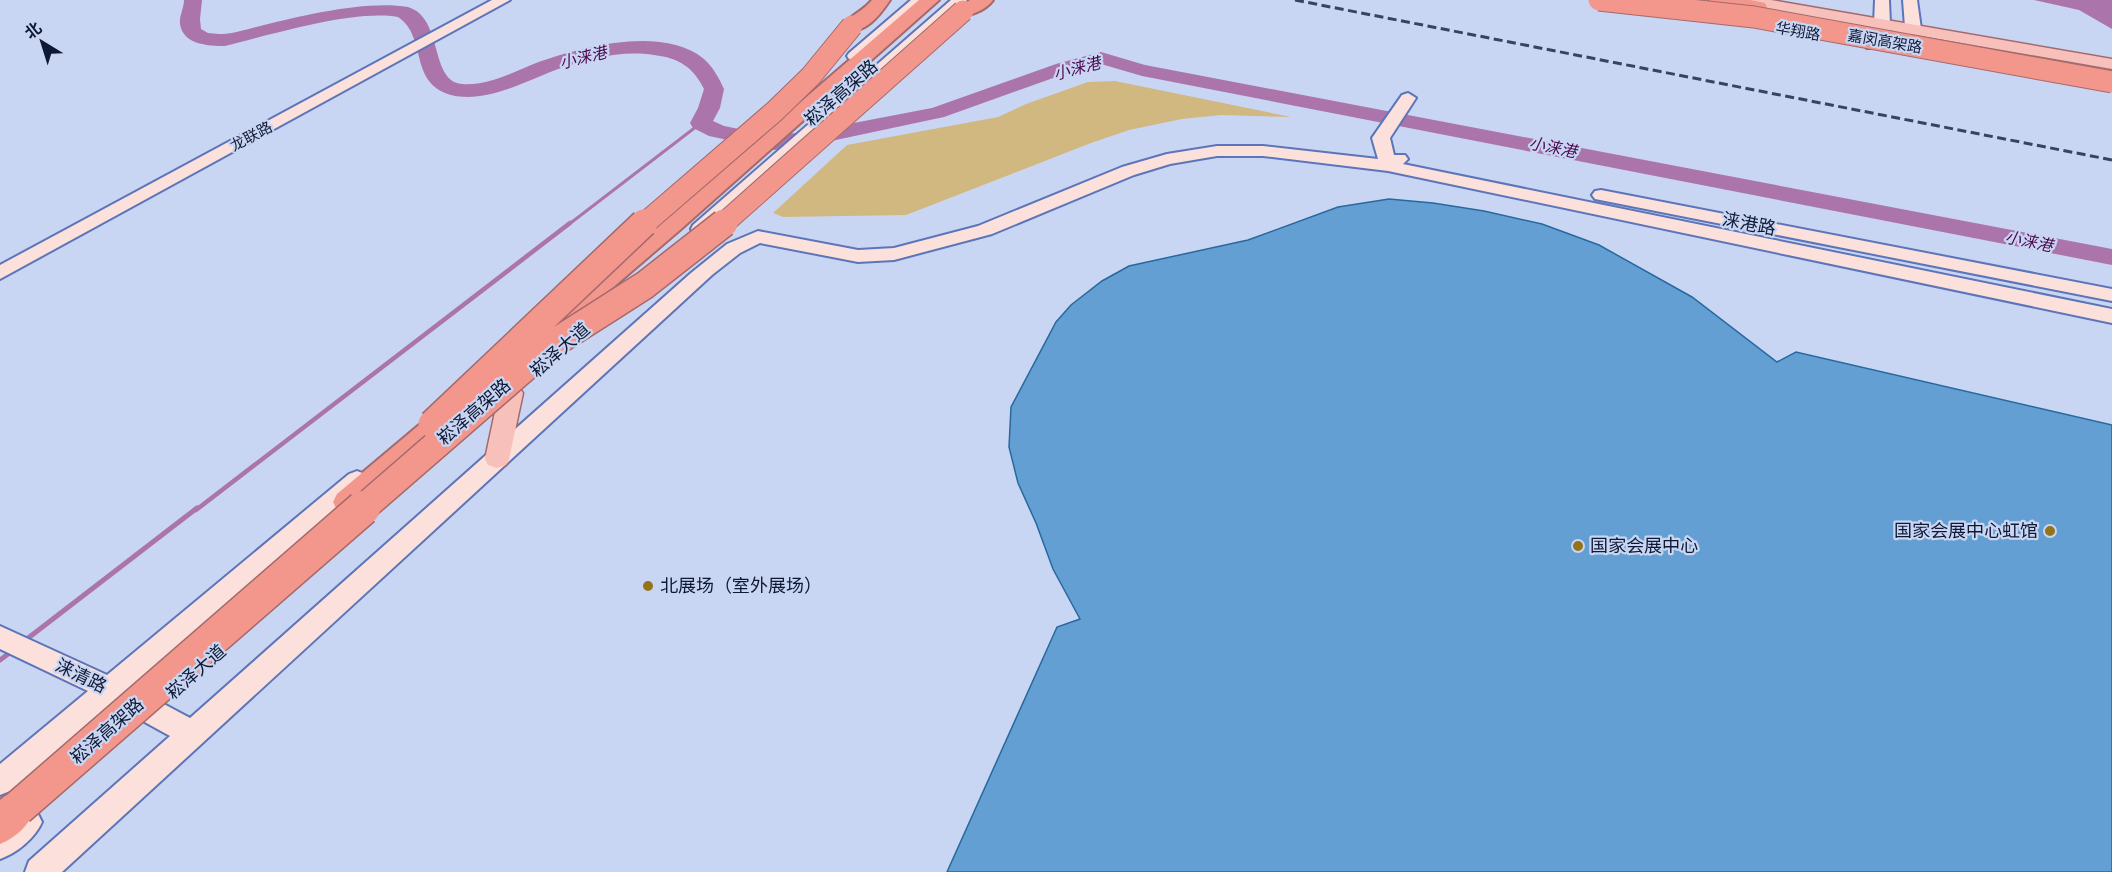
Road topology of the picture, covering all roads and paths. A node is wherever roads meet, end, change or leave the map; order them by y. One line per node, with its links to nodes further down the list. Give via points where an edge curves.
1 (503, 0): 26 (main road, 龙联路)
2 (867, 0): 17 (highway)
3 (881, 0): 17 (highway, via 871,14)
4 (920, 0): 33 (main road, 崧泽大道, via 695,196)
5 (930, 0): 31 (highway, 崧泽高架路)
6 (984, 0): 14 (highway, 崧泽高架路)
7 (1599, 0): 15 (highway, bridge)
8 (1626, 0): 19 (main road, 华翔路)
9 (1658, 0): 15 (highway, 嘉闵高架路, bridge)
10 (1718, 0): 15 (highway, 嘉闵高架路)
11 (1732, 0): 15 (highway)
12 (1882, 0): 16 (main road)
13 (1910, 0): 18 (main road)
14 (961, 3): 29 (main road, 崧泽大道); 36 (highway, 崧泽高架路, bridge, via 711,235 645,285 551,345)
15 (1752, 8): 16 (main road, 华翔路); 21 (highway, 嘉闵高架路); 22 (highway, 嘉闵高架路, bridge)
16 (1882, 24): 18 (main road, 华翔路); 19 (main road)
17 (852, 26): 31 (highway, bridge, via 811,76 775,111 652,216)
18 (1913, 29): 19 (main road); 20 (main road, 华翔路)
19 (1872, 45): 23 (main road, 华翔路)
20 (2112, 64)
21 (2112, 70)
22 (2112, 82)
23 (2112, 89)
24 (1408, 98): 25 (main road, via 1381,138)
25 (1389, 166): 27 (main road, 涞港路, via 1402,156); 28 (main road); 30 (main road, via 1292,152 1217,151 1167,159 1128,171 985,230 894,254 858,256 758,237 726,253)
26 (0, 273)
27 (2112, 295)
28 (2112, 316)
29 (511, 393): 30 (main road); 34 (main road, 崧泽大道)
30 (497, 459): 35 (main road)
31 (348, 502): 36 (highway, 崧泽高架路)
32 (0, 637): 33 (main road, 涞清路)
33 (110, 689): 34 (main road, 涞清路); 36 (main road, 崧泽大道)
34 (149, 712): 35 (main road, 涞清路); 37 (main road, 崧泽大道)
35 (193, 734): 38 (main road)
36 (4, 808)
37 (0, 845)
38 (40, 872)

